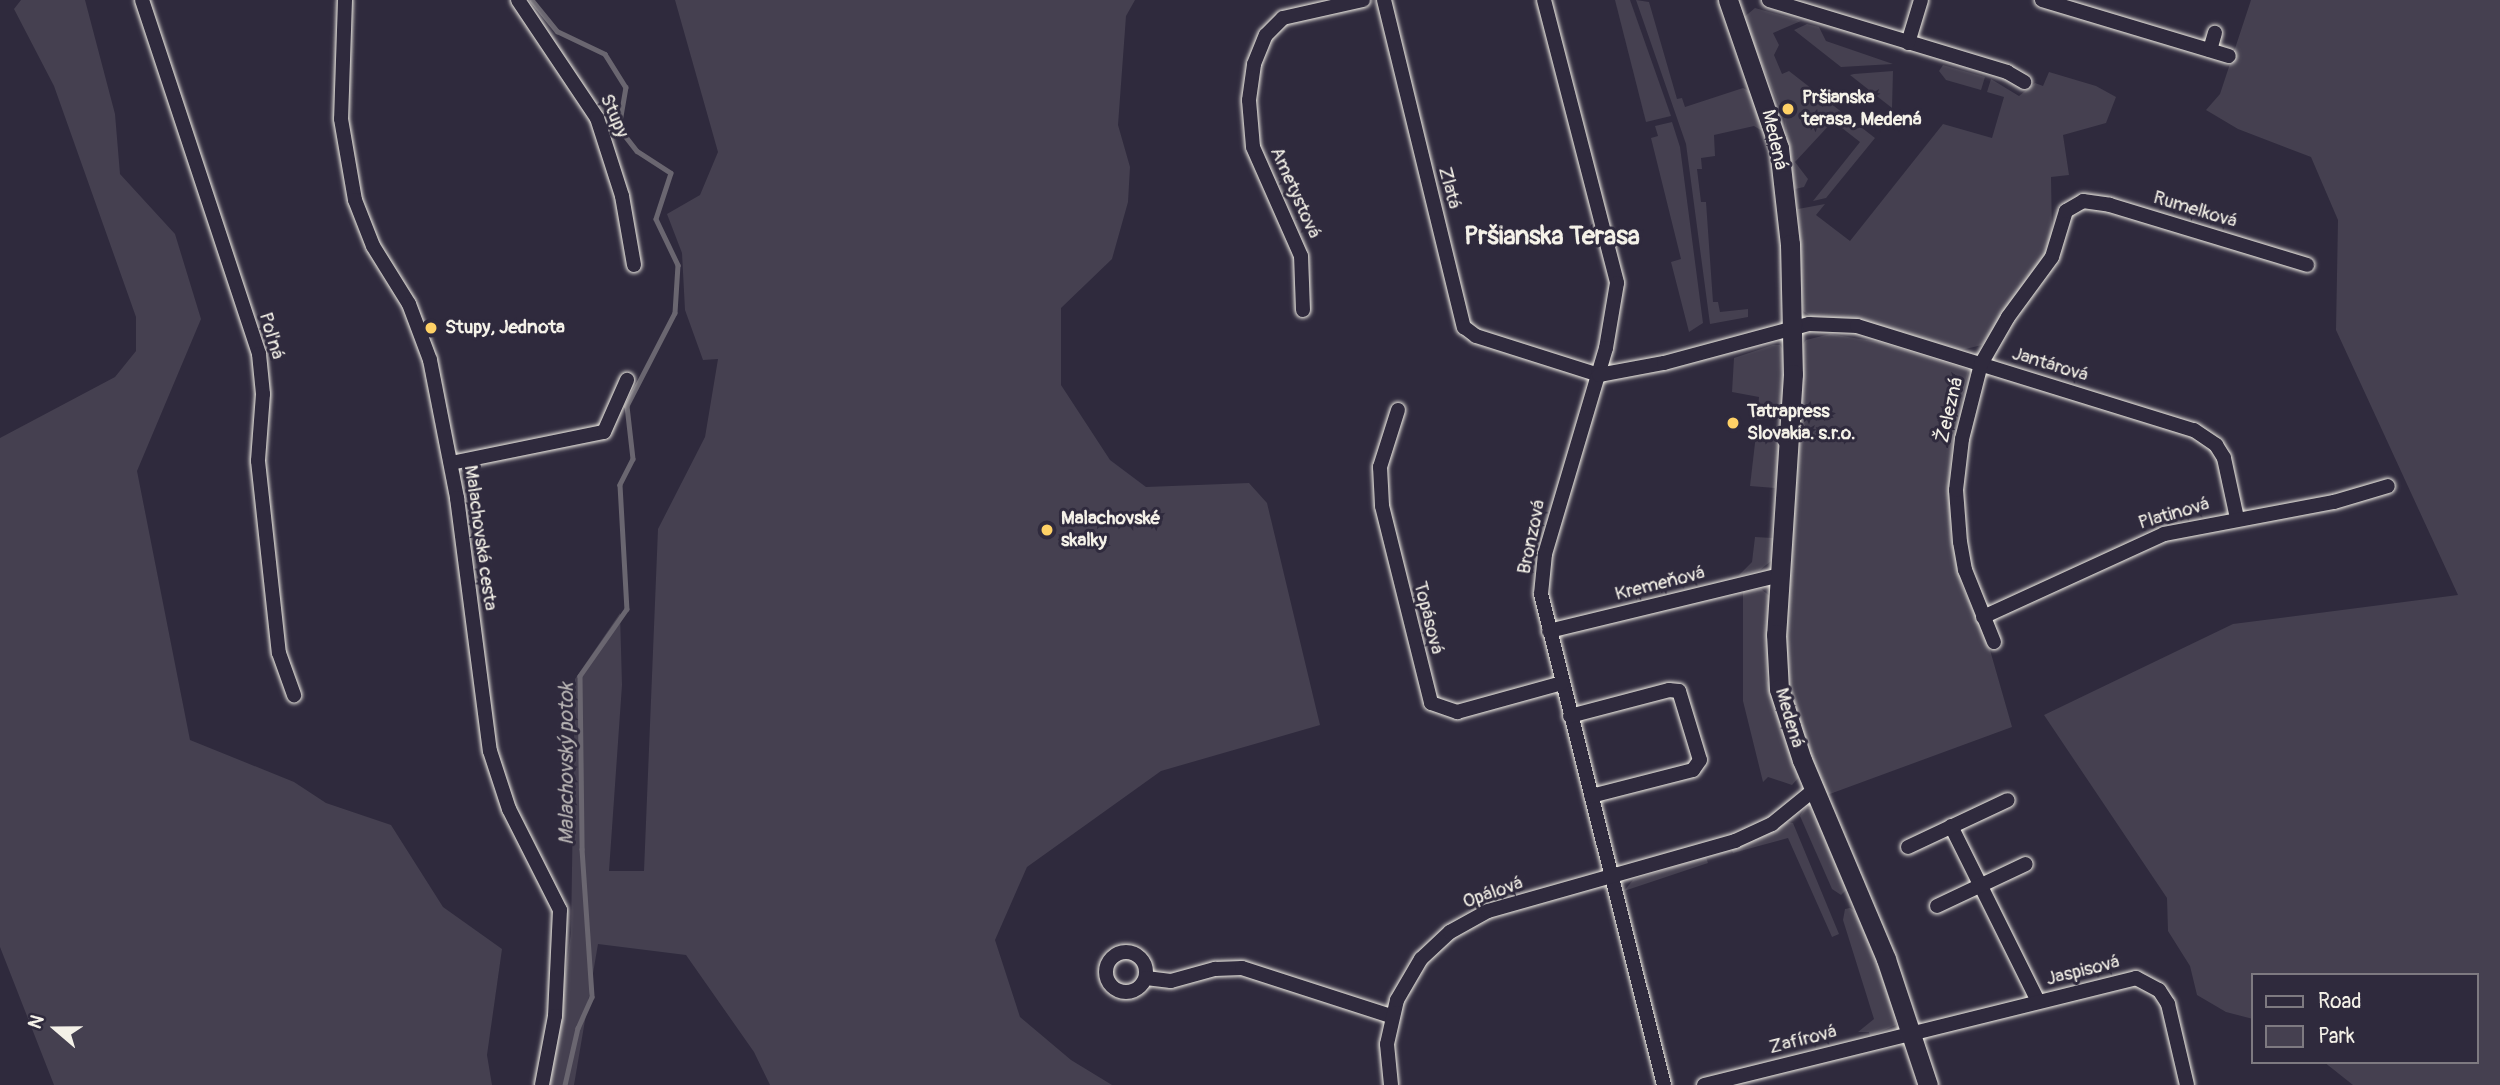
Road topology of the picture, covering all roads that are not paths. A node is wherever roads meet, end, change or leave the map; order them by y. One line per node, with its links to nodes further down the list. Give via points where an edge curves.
1 (142, 0): 33 (street, Poľná, via 259,354 263,394 258,461 279,653)
2 (345, 0): 25 (street, Malachovská cesta, via 341,119 348,173 363,227 420,328)
3 (518, 0): 17 (street, Stupy, via 597,118 622,196)
4 (1363, 0): 19 (street, Ametystová, via 1283,18 1266,34 1254,64 1249,100 1253,147 1301,256)
5 (1384, 0): 22 (street, Zlatá, via 1461,316 1469,332)
6 (1544, 0): 22 (street, Bronzová, via 1615,271 1615,306)
7 (1728, 0): 20 (street, Medená, via 1779,148 1790,233)
8 (1769, 0): 12 (street)
9 (1922, 0): 12 (street)
10 (2042, 0): 13 (street)
11 (2216, 33): 13 (street)
12 (1908, 43): 15 (street, via 2007,72)
13 (2210, 50): 14 (street)
14 (2229, 56)
15 (2025, 82)
16 (2070, 206): 18 (street, Rumelková, via 2083,201 2110,205); 21 (street, Železná, via 2052,257)
17 (634, 265)
18 (2307, 265)
19 (1303, 310)
20 (1793, 328): 21 (street, Jantárová, via 1857,326); 22 (street, via 1664,363); 28 (street, Medená)
21 (1981, 364): 27 (street, Jantárová, via 2205,436 2224,458); 29 (street, Železná, via 1962,439 1956,490 1965,570)
22 (1599, 375): 30 (street, Bronzová, via 1545,554 1541,594)
23 (627, 380): 25 (street, via 604,432)
24 (1398, 410): 32 (street, Topásová, via 1381,467 1382,506 1431,703 1457,712)
25 (451, 463): 48 (street, Malachovská cesta, via 490,751 509,809 560,910 555,1016)
26 (2388, 485): 27 (street, Platinová, via 2334,502)
27 (2237, 518): 29 (street, Platinová, via 2139,544)
28 (1781, 575): 30 (street, Kremeňová); 35 (street, Medená, via 1776,634 1779,689)
29 (1983, 617): 31 (street, Železná)
30 (1549, 631): 32 (street, Bronzová)
31 (1994, 642)
32 (1562, 683): 34 (street, Bronzová)
33 (294, 695)
34 (1570, 716): 36 (street, Bronzová); 36 (street, via 1679,691 1700,760 1693,771)
35 (1815, 789): 41 (street, via 1758,832); 47 (street, Medená, via 1886,959)
36 (1591, 796): 41 (street, Bronzová)
37 (2008, 800): 38 (street)
38 (1951, 827): 39 (street); 42 (street, Jaspisová)
39 (1908, 847)
40 (2026, 864): 42 (street)
41 (1611, 879): 46 (street, Opálová, via 1495,909 1459,926 1421,959); 50 (street, Bronzová)
42 (1980, 886): 43 (street); 45 (street, Jaspisová)
43 (1937, 906)
44 (1146, 978): 46 (street, via 1171,981 1215,969 1242,968)
45 (2038, 1001): 47 (street, Jaspisová); 53 (street, Jaspisová, via 2120,979 2149,982 2168,1004)
46 (1391, 1016): 49 (street, Opálová)
47 (1910, 1033): 51 (street, Zafírová); 52 (street, Medená)
48 (542, 1085)
49 (1391, 1085)
50 (1664, 1085)
51 (1704, 1085)
52 (1928, 1085)
53 (2187, 1085)

